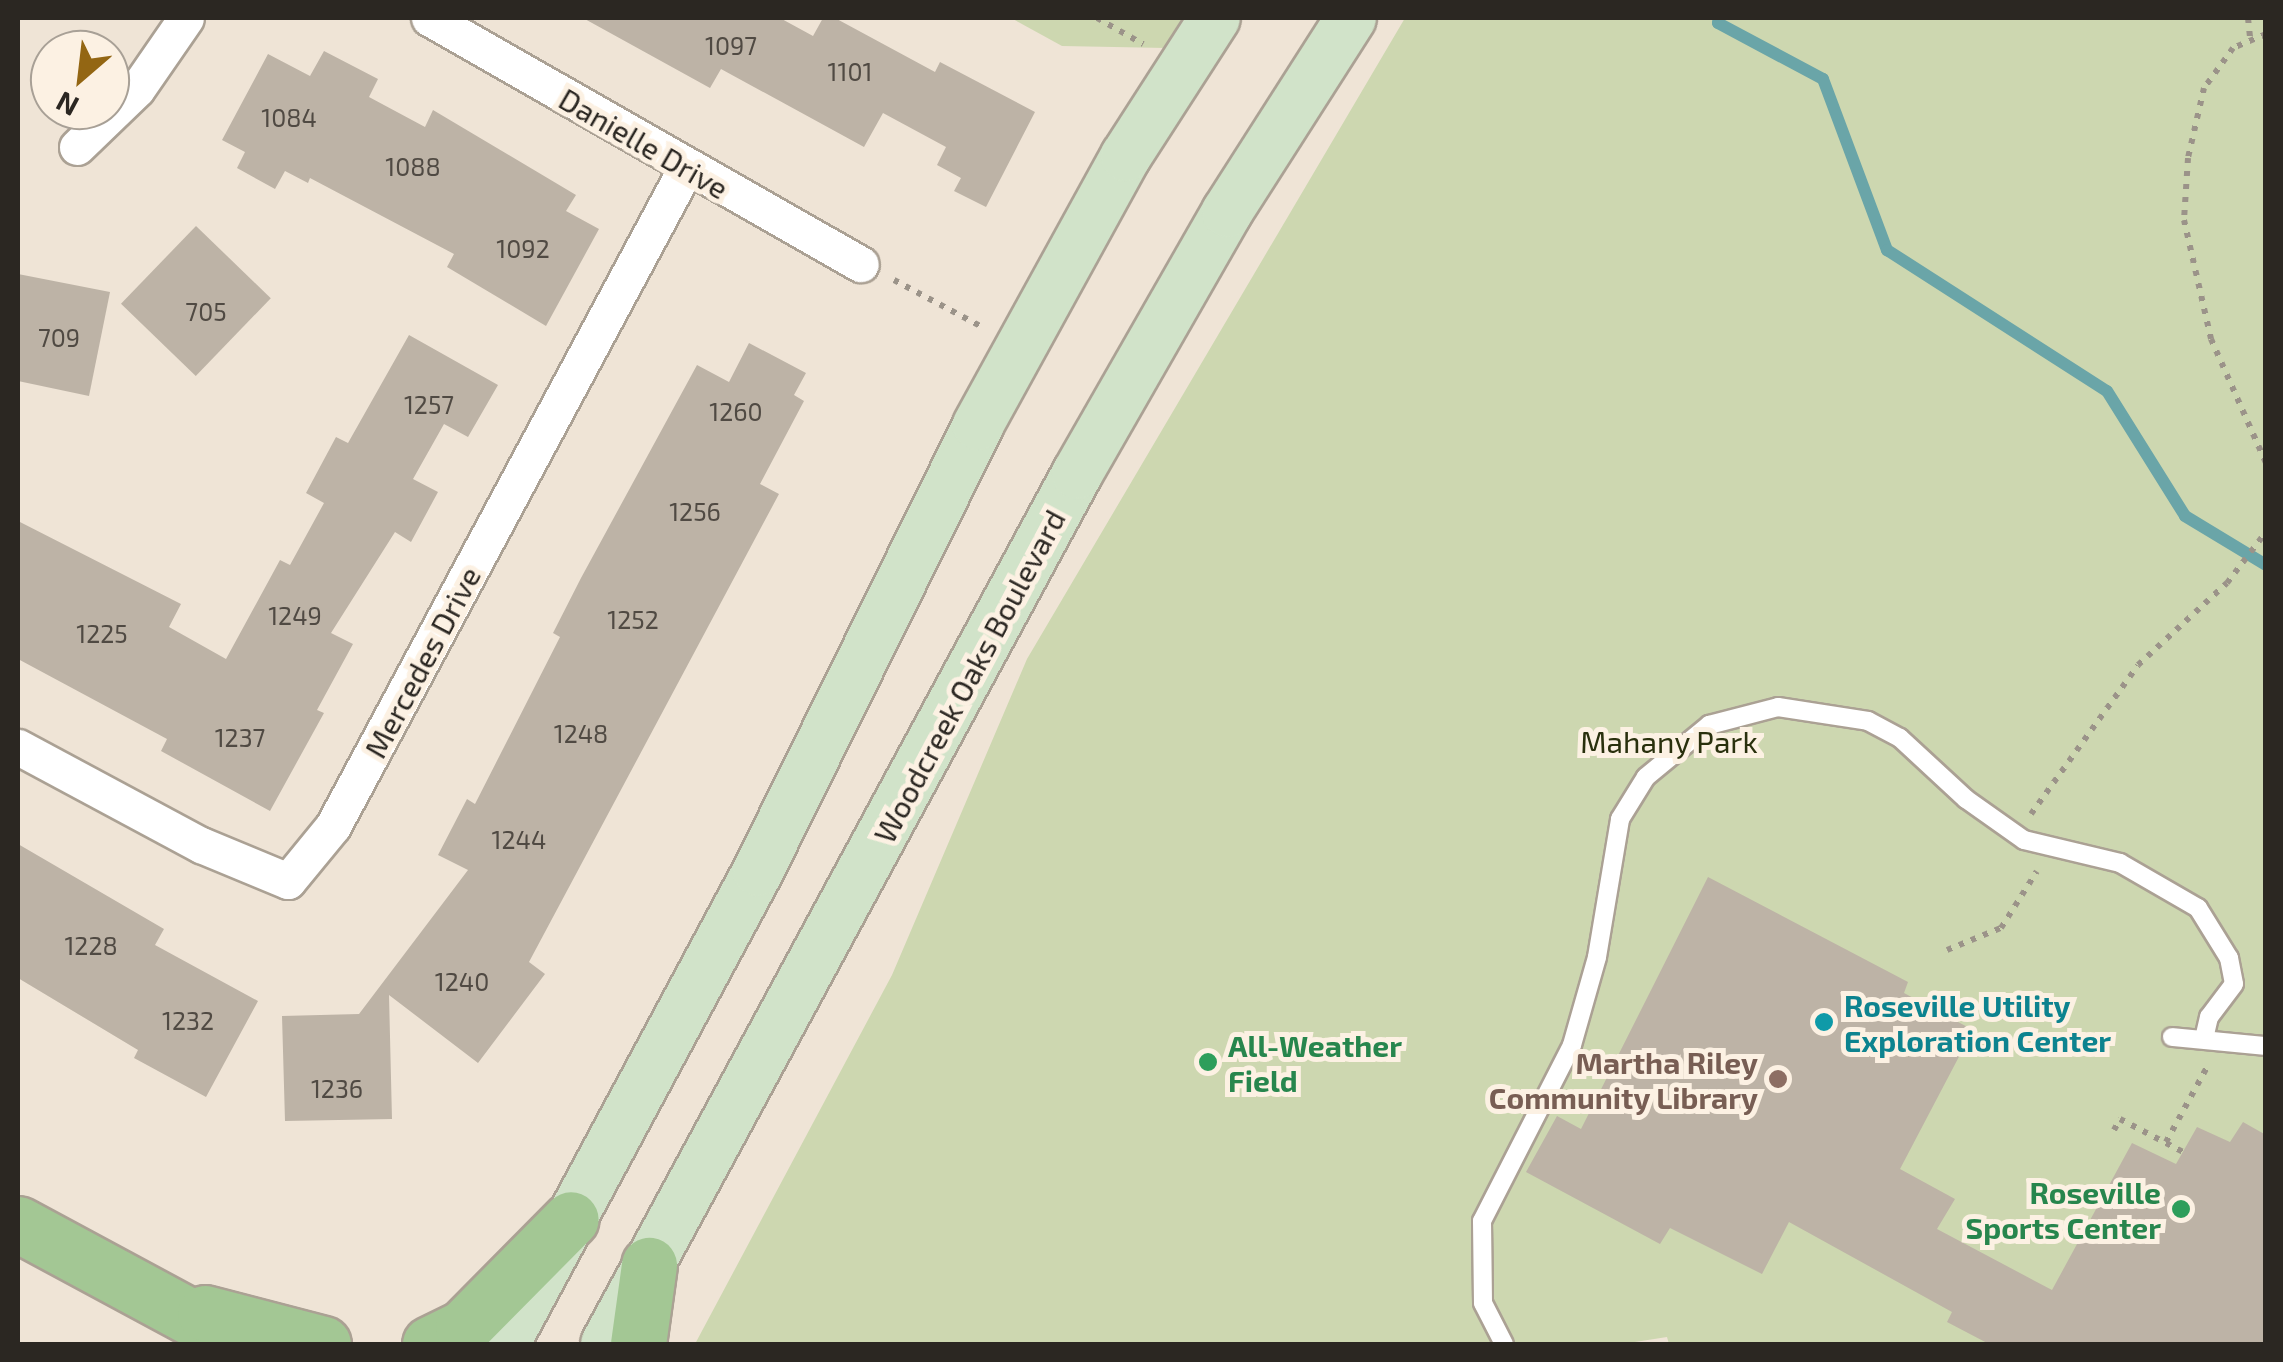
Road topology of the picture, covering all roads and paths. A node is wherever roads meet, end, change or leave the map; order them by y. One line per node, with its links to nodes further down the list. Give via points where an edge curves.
1 (186, 18): 8 (street, via 136,89)
2 (428, 18): 9 (street, Danielle Drive)
3 (1216, 18): 11 (main road, via 1126,156)
4 (1350, 18): 26 (main road, Woodcreek Oaks Boulevard, via 1227,212 1078,474)
5 (2248, 18): 7 (path)
6 (2266, 34): 7 (path)
7 (2250, 38): 12 (path, via 2233,48 2204,88 2188,158 2184,220 2211,339)
8 (78, 147)
9 (686, 168): 10 (street, Danielle Drive); 14 (street, Mercedes Drive, via 333,826 288,881 201,845)
10 (861, 264): 11 (path)
11 (1021, 348): 24 (main road, via 758,871)
12 (2266, 463)
13 (2266, 532): 15 (path, via 2227,584 2138,664)
14 (18, 747)
15 (2011, 832): 16 (lane); 34 (lane, via 1900,738 1840,713 1757,708 1710,726 1665,758 1620,819 1601,940 1577,1032 1482,1221 1483,1303)
16 (2060, 852): 17 (path, via 2043,860 2002,928); 19 (lane, via 2120,863 2198,908 2229,958 2234,984 2209,1017)
17 (1947, 950)
18 (2172, 1037): 19 (lane)
19 (2213, 1039): 20 (lane); 22 (path)
20 (2266, 1046)
21 (2114, 1130): 22 (path, via 2120,1120)
22 (2166, 1142): 23 (path)
23 (2183, 1152)
24 (572, 1219): 30 (main road, via 478,1314); 31 (main road)
25 (18, 1224): 27 (main road)
26 (650, 1265): 32 (main road, Woodcreek Oaks Boulevard); 33 (main road)
27 (161, 1302): 28 (main road); 29 (main road)
28 (241, 1344)
29 (322, 1344)
30 (430, 1344)
31 (504, 1344)
32 (606, 1344)
33 (638, 1344)
34 (1504, 1344)

